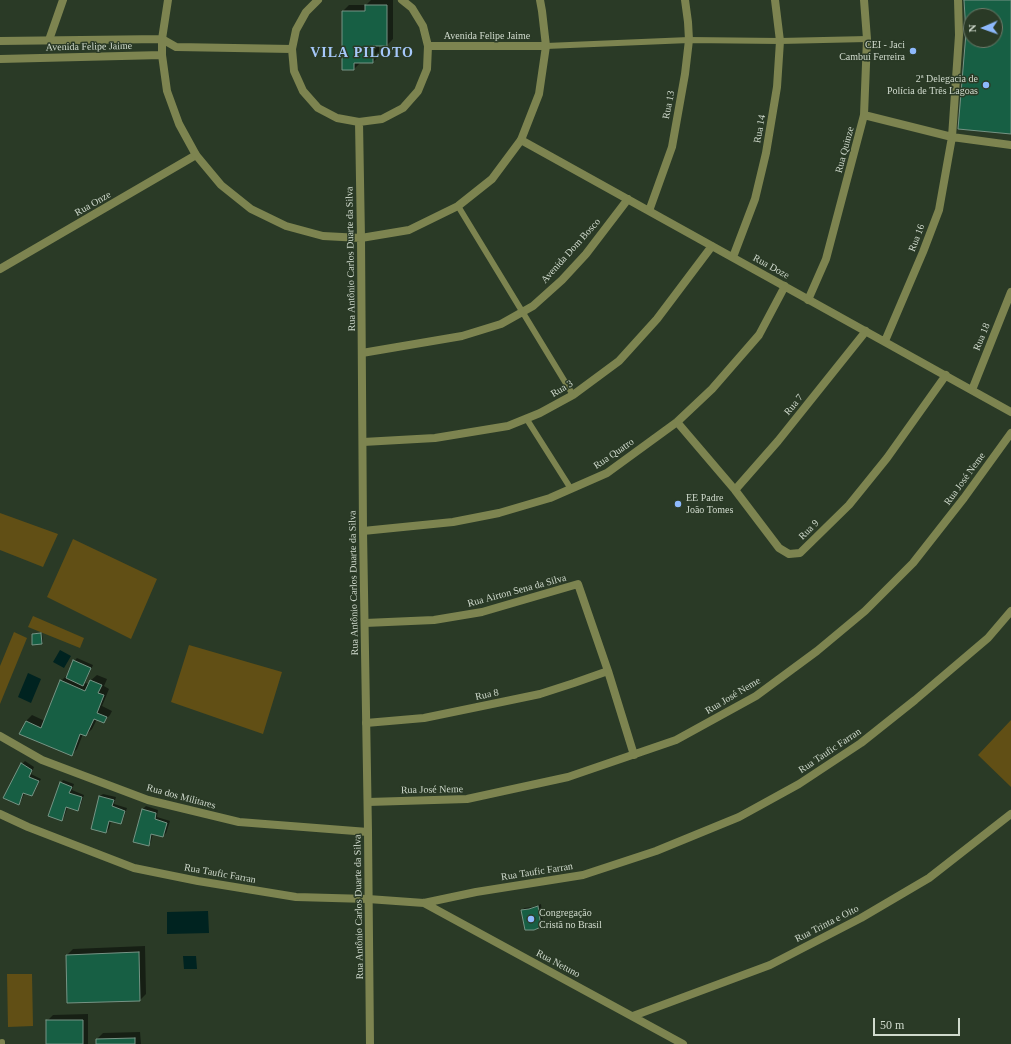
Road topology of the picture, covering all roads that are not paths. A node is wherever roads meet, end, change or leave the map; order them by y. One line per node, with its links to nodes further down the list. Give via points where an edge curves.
1 (63, 0): 12 (street)
2 (168, 0): 10 (street)
3 (318, 0): 19 (street, via 306,12 296,30)
4 (402, 0): 16 (street, via 412,8 423,26)
5 (540, 0): 17 (street)
6 (685, 0): 13 (street, Rua 13)
7 (776, 0): 15 (street, Rua 14)
8 (864, 0): 11 (street, Rua Quinze)
9 (958, 0): 24 (street, Rua 16, via 959,35)
10 (162, 39): 12 (street, Avenida Felipe Jaime); 18 (street); 20 (street)
11 (867, 39): 15 (lane); 22 (street, Rua Quinze)
12 (49, 40): 14 (street, Avenida Felipe Jaime)
13 (689, 40): 15 (lane); 17 (lane); 30 (street, Rua 13, via 672,146)
14 (0, 41)
15 (780, 41): 33 (street, Rua 14, via 777,87 766,153 755,199)
16 (428, 46): 17 (street, Avenida Felipe Jaime); 23 (street, via 427,69 418,91 402,108 382,119)
17 (546, 46): 25 (street, via 539,94)
18 (176, 47): 19 (street); 20 (street, Avenida Felipe Jaime)
19 (292, 49): 23 (street, via 294,71 303,91 318,108 337,118)
20 (162, 55): 21 (street, Avenida Felipe Jaime); 27 (street, via 167,91 179,124)
21 (0, 59)
22 (864, 115): 24 (street); 37 (street, Rua Quinze, via 826,259)
23 (359, 122): 31 (street, Rua Antônio Carlos Duarte da Silva)
24 (952, 137): 26 (street); 40 (street, Rua 16, via 939,210)
25 (521, 140): 28 (street, Rua Doze); 29 (street, via 492,179)
26 (1011, 145)
27 (196, 156): 31 (street, via 221,185 251,209 286,226 322,236); 34 (street, Rua Onze)
28 (628, 199): 30 (street, Rua Doze); 38 (street, Avenida Dom Bosco, via 586,254 562,280)
29 (458, 206): 31 (street, via 409,230); 38 (lane)
30 (649, 210): 32 (street, Rua Doze)
31 (361, 238): 41 (street, Rua Antônio Carlos Duarte da Silva)
32 (712, 246): 33 (street, Rua Doze); 44 (street, Rua 3, via 657,319 619,361)
33 (732, 257): 35 (street, Rua Doze)
34 (0, 269)
35 (785, 286): 37 (street, Rua Doze); 47 (street, Rua Quatro, via 759,335 712,389)
36 (1011, 292): 43 (street, Rua 18)
37 (808, 300): 39 (street, Rua Doze)
38 (523, 312): 41 (street, Avenida Dom Bosco, via 500,324 462,336); 44 (lane)
39 (866, 331): 40 (street, Rua Doze); 51 (street, Rua 7)
40 (885, 341): 42 (street, Rua Doze)
41 (362, 353): 49 (street, Rua Antônio Carlos Duarte da Silva)
42 (946, 375): 43 (street, Rua Doze); 51 (street, Rua 9, via 849,505 800,553 789,554 779,548)
43 (972, 390): 45 (street, Rua Doze)
44 (573, 395): 46 (street, Rua 3)
45 (1011, 412)
46 (526, 418): 49 (street, Rua 3, via 508,426 435,438); 50 (lane)
47 (677, 422): 50 (street, Rua Quatro, via 607,473); 51 (street, Rua 9)
48 (1011, 433): 58 (street, Rua José Neme, via 913,563 865,611 817,651 756,696 676,740)
49 (363, 442): 52 (street, Rua Antônio Carlos Duarte da Silva)
50 (571, 489): 52 (street, Rua Quatro, via 499,513 461,521)
51 (735, 490)
52 (363, 531): 54 (street, Rua Antônio Carlos Duarte da Silva)
53 (1011, 611): 64 (street, Rua Taufic Farran, via 988,638 861,743 799,784 740,817 656,851 583,875)
54 (365, 624): 55 (street, Rua Airton Sena da Silva, via 434,620 482,612 578,584); 56 (street, Rua Antônio Carlos Duarte da Silva)
55 (608, 671): 56 (street, Rua 8, via 546,692 519,698 424,718); 58 (street)
56 (366, 723): 59 (street, Rua Antônio Carlos Duarte da Silva)
57 (0, 736): 62 (street, Rua dos Militares, via 42,760 148,800 239,822)
58 (634, 755): 59 (street, Rua José Neme, via 568,777 467,799)
59 (368, 802): 62 (street, Rua Antônio Carlos Duarte da Silva)
60 (0, 814): 63 (street, Rua Taufic Farran, via 134,868 296,897)
61 (1011, 814): 65 (street, Rua Trinta e Oito, via 928,878 861,918 770,964)
62 (368, 832): 63 (street, Rua Antônio Carlos Duarte da Silva)
63 (368, 899): 64 (street, Rua Taufic Farran); 66 (street, Rua Antônio Carlos Duarte da Silva)
64 (424, 903): 65 (street, Rua Netuno)
65 (633, 1016): 67 (street, Rua Netuno)
66 (370, 1044)
67 (683, 1044)

